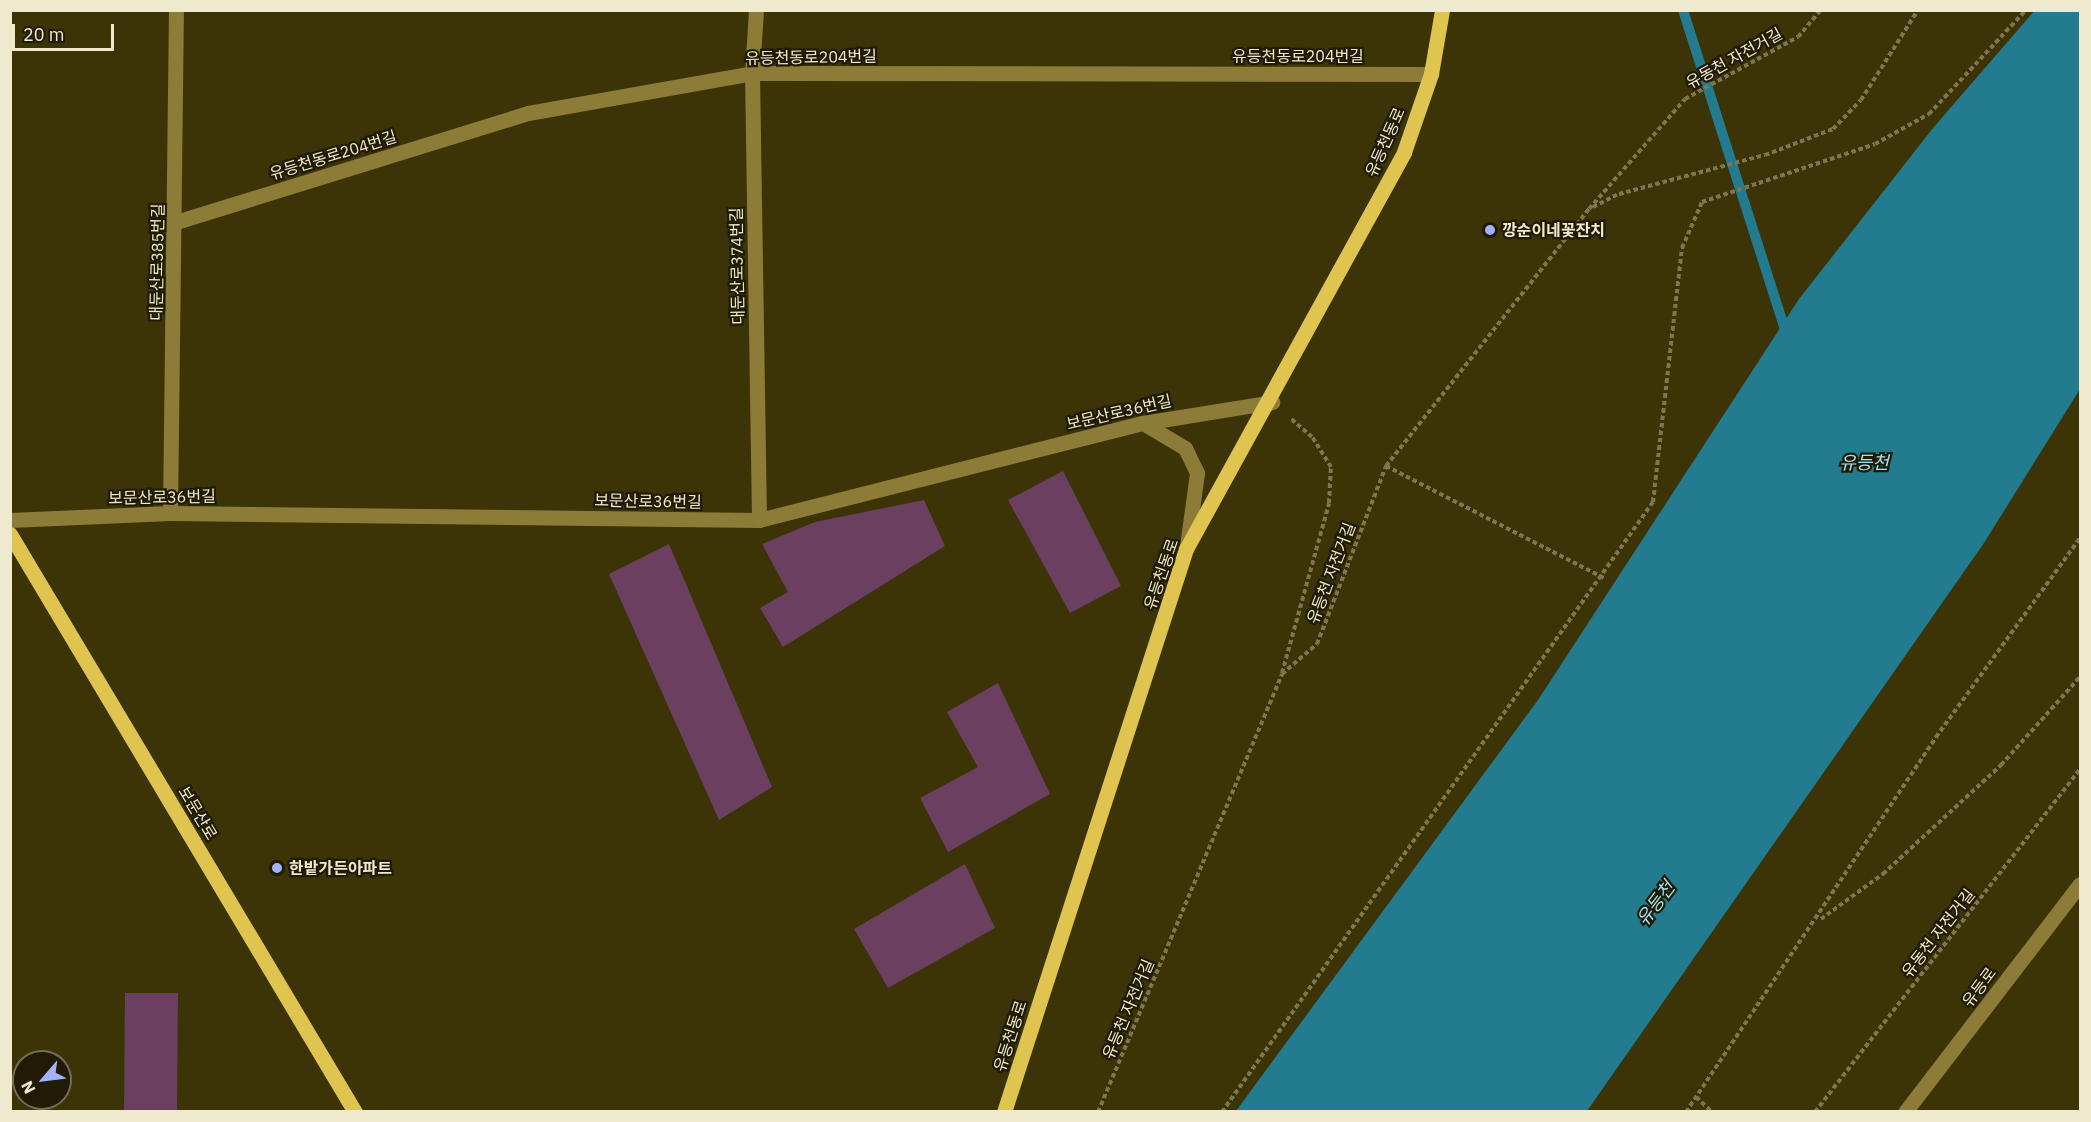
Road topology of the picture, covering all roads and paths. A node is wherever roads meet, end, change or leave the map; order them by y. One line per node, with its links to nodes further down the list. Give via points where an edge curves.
1 (176, 10): 10 (street, 대둔산로385번길)
2 (756, 10): 7 (street, 대둔산로374번길)
3 (1442, 10): 8 (main road, 유등천동로)
4 (1821, 10): 9 (path, 유동천 자전거길, via 1798,37 1685,99)
5 (1918, 10): 9 (path, via 1861,100 1833,129 1765,155 1693,172)
6 (2026, 10): 20 (path, via 1929,114 1875,144 1702,202 1682,248 1653,502)
7 (752, 74): 8 (street, 유등천동로204번길); 10 (street, 유등천동로204번길, via 528,112); 16 (street, 대둔산로374번길)
8 (1431, 74): 11 (main road, 유등천동로, via 1404,152)
9 (1589, 209): 13 (path, 유등천 자전거길)
10 (176, 222): 14 (street, 대둔산로385번길)
11 (1272, 402): 12 (street, 보문산로36번길); 19 (main road, 유등천동로); 21 (path, via 1312,437 1331,467 1329,503)
12 (1143, 423): 16 (street, 보문산로36번길); 19 (street, via 1185,448 1197,473)
13 (1386, 465): 20 (path); 21 (path, 유등천 자전거길, via 1317,644)
14 (170, 513): 15 (street, 보문산로36번길); 16 (street, 보문산로36번길)
15 (10, 520)
16 (759, 520)
17 (10, 534): 27 (main road, 보문산로)
18 (2080, 538): 25 (path, via 1936,737)
19 (1186, 549): 28 (main road, 유등천동로)
20 (1604, 578): 30 (path)
21 (1282, 674): 29 (path, 유등천 자전거길)
22 (2080, 677): 25 (path, via 2001,765 1883,874)
23 (2080, 769): 33 (path, 유동천 자전거길)
24 (2080, 884): 34 (street, 유등로)
25 (1818, 921): 26 (path)
26 (1696, 1097): 31 (path); 32 (path)
27 (355, 1112)
28 (1004, 1112)
29 (1098, 1112)
30 (1222, 1112)
31 (1686, 1112)
32 (1712, 1112)
33 (1815, 1112)
34 (1905, 1112)

